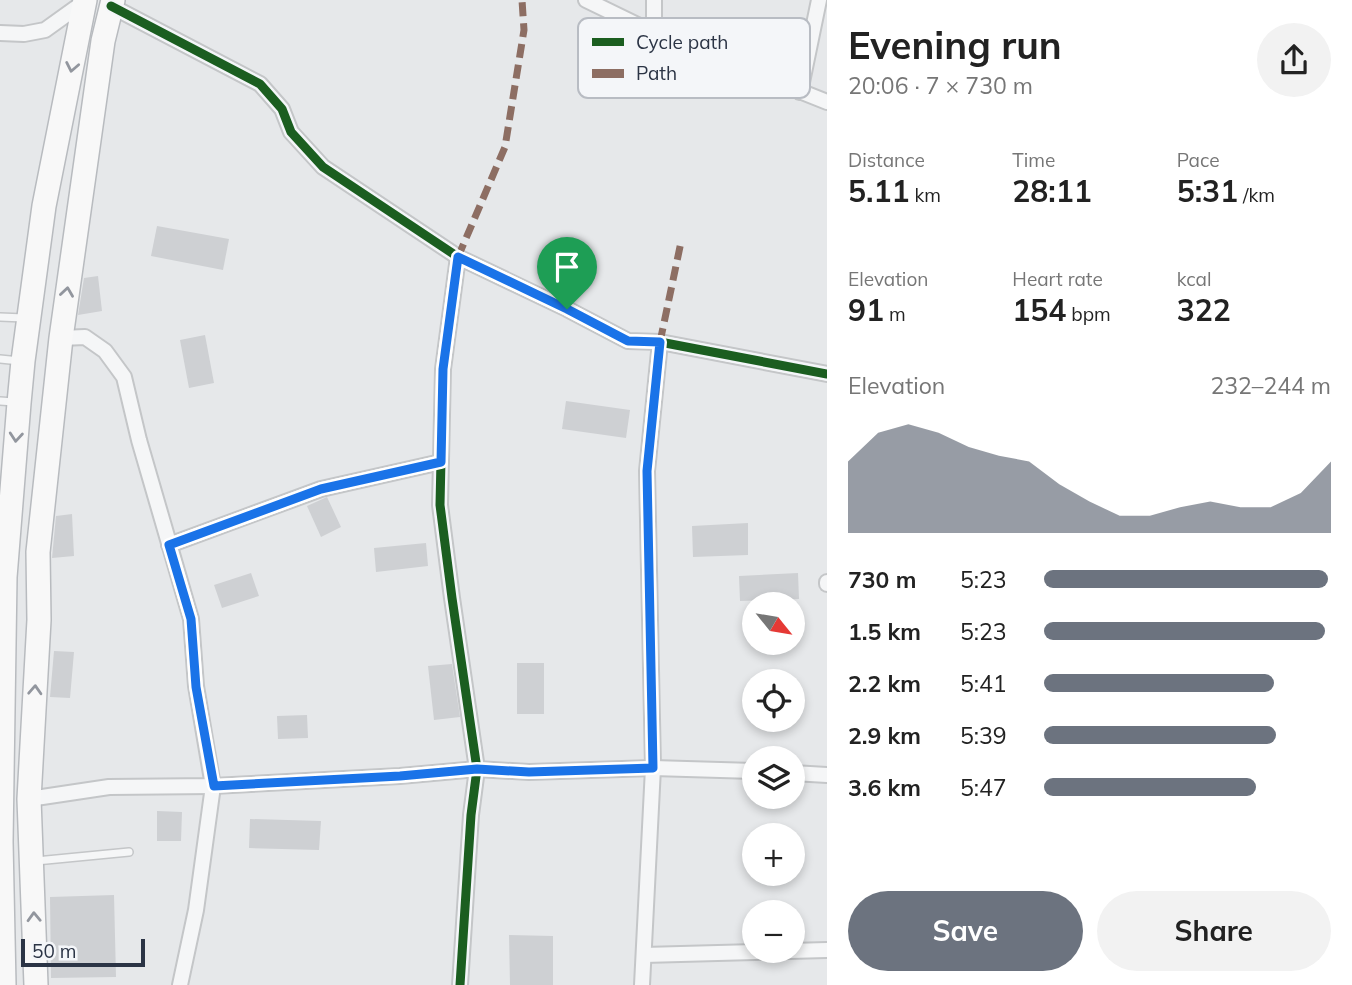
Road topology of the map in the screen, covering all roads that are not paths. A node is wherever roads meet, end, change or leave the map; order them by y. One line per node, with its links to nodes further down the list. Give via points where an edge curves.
1 (586, 0): 6 (street)
2 (654, 0): 7 (street)
3 (819, 0): 9 (street)
4 (84, 1): 8 (street, via 45,30); 14 (highway, one-way to 14, via 44,206)
5 (112, 3): 12 (street, via 260,84 282,109 291,132 323,167); 15 (highway, one-way to 5)
6 (623, 18)
7 (654, 18)
8 (0, 33)
9 (810, 44)
10 (810, 96): 11 (street)
11 (827, 102)
12 (458, 257): 16 (street, via 628,341); 20 (street, via 443,369)
13 (0, 317): 14 (lane)
14 (29, 318): 17 (highway)
15 (61, 338): 21 (street, via 85,337 105,351 124,377); 30 (highway, one-way to 15, via 38,552)
16 (660, 342): 18 (street); 24 (street, via 647,471)
17 (11, 360): 19 (highway)
18 (827, 374)
19 (9, 402): 22 (highway, one-way to 22)
20 (441, 462): 21 (street, via 321,489); 25 (street, via 440,505)
21 (169, 545): 29 (street, via 191,619 196,687)
22 (2, 577): 23 (highway)
23 (2, 696): 31 (highway)
24 (653, 768): 25 (street); 26 (street); 35 (street)
25 (477, 769): 29 (street); 39 (street)
26 (742, 771)
27 (805, 774): 28 (street)
28 (827, 775)
29 (214, 786): 30 (street, via 109,788); 38 (street)
30 (29, 799): 33 (highway)
31 (0, 842): 36 (highway)
32 (129, 852): 33 (lane)
33 (32, 862): 37 (highway, one-way to 33)
34 (827, 950): 35 (street)
35 (644, 955): 40 (street)
36 (4, 985)
37 (36, 985)
38 (180, 985)
39 (460, 985)
40 (642, 985)

